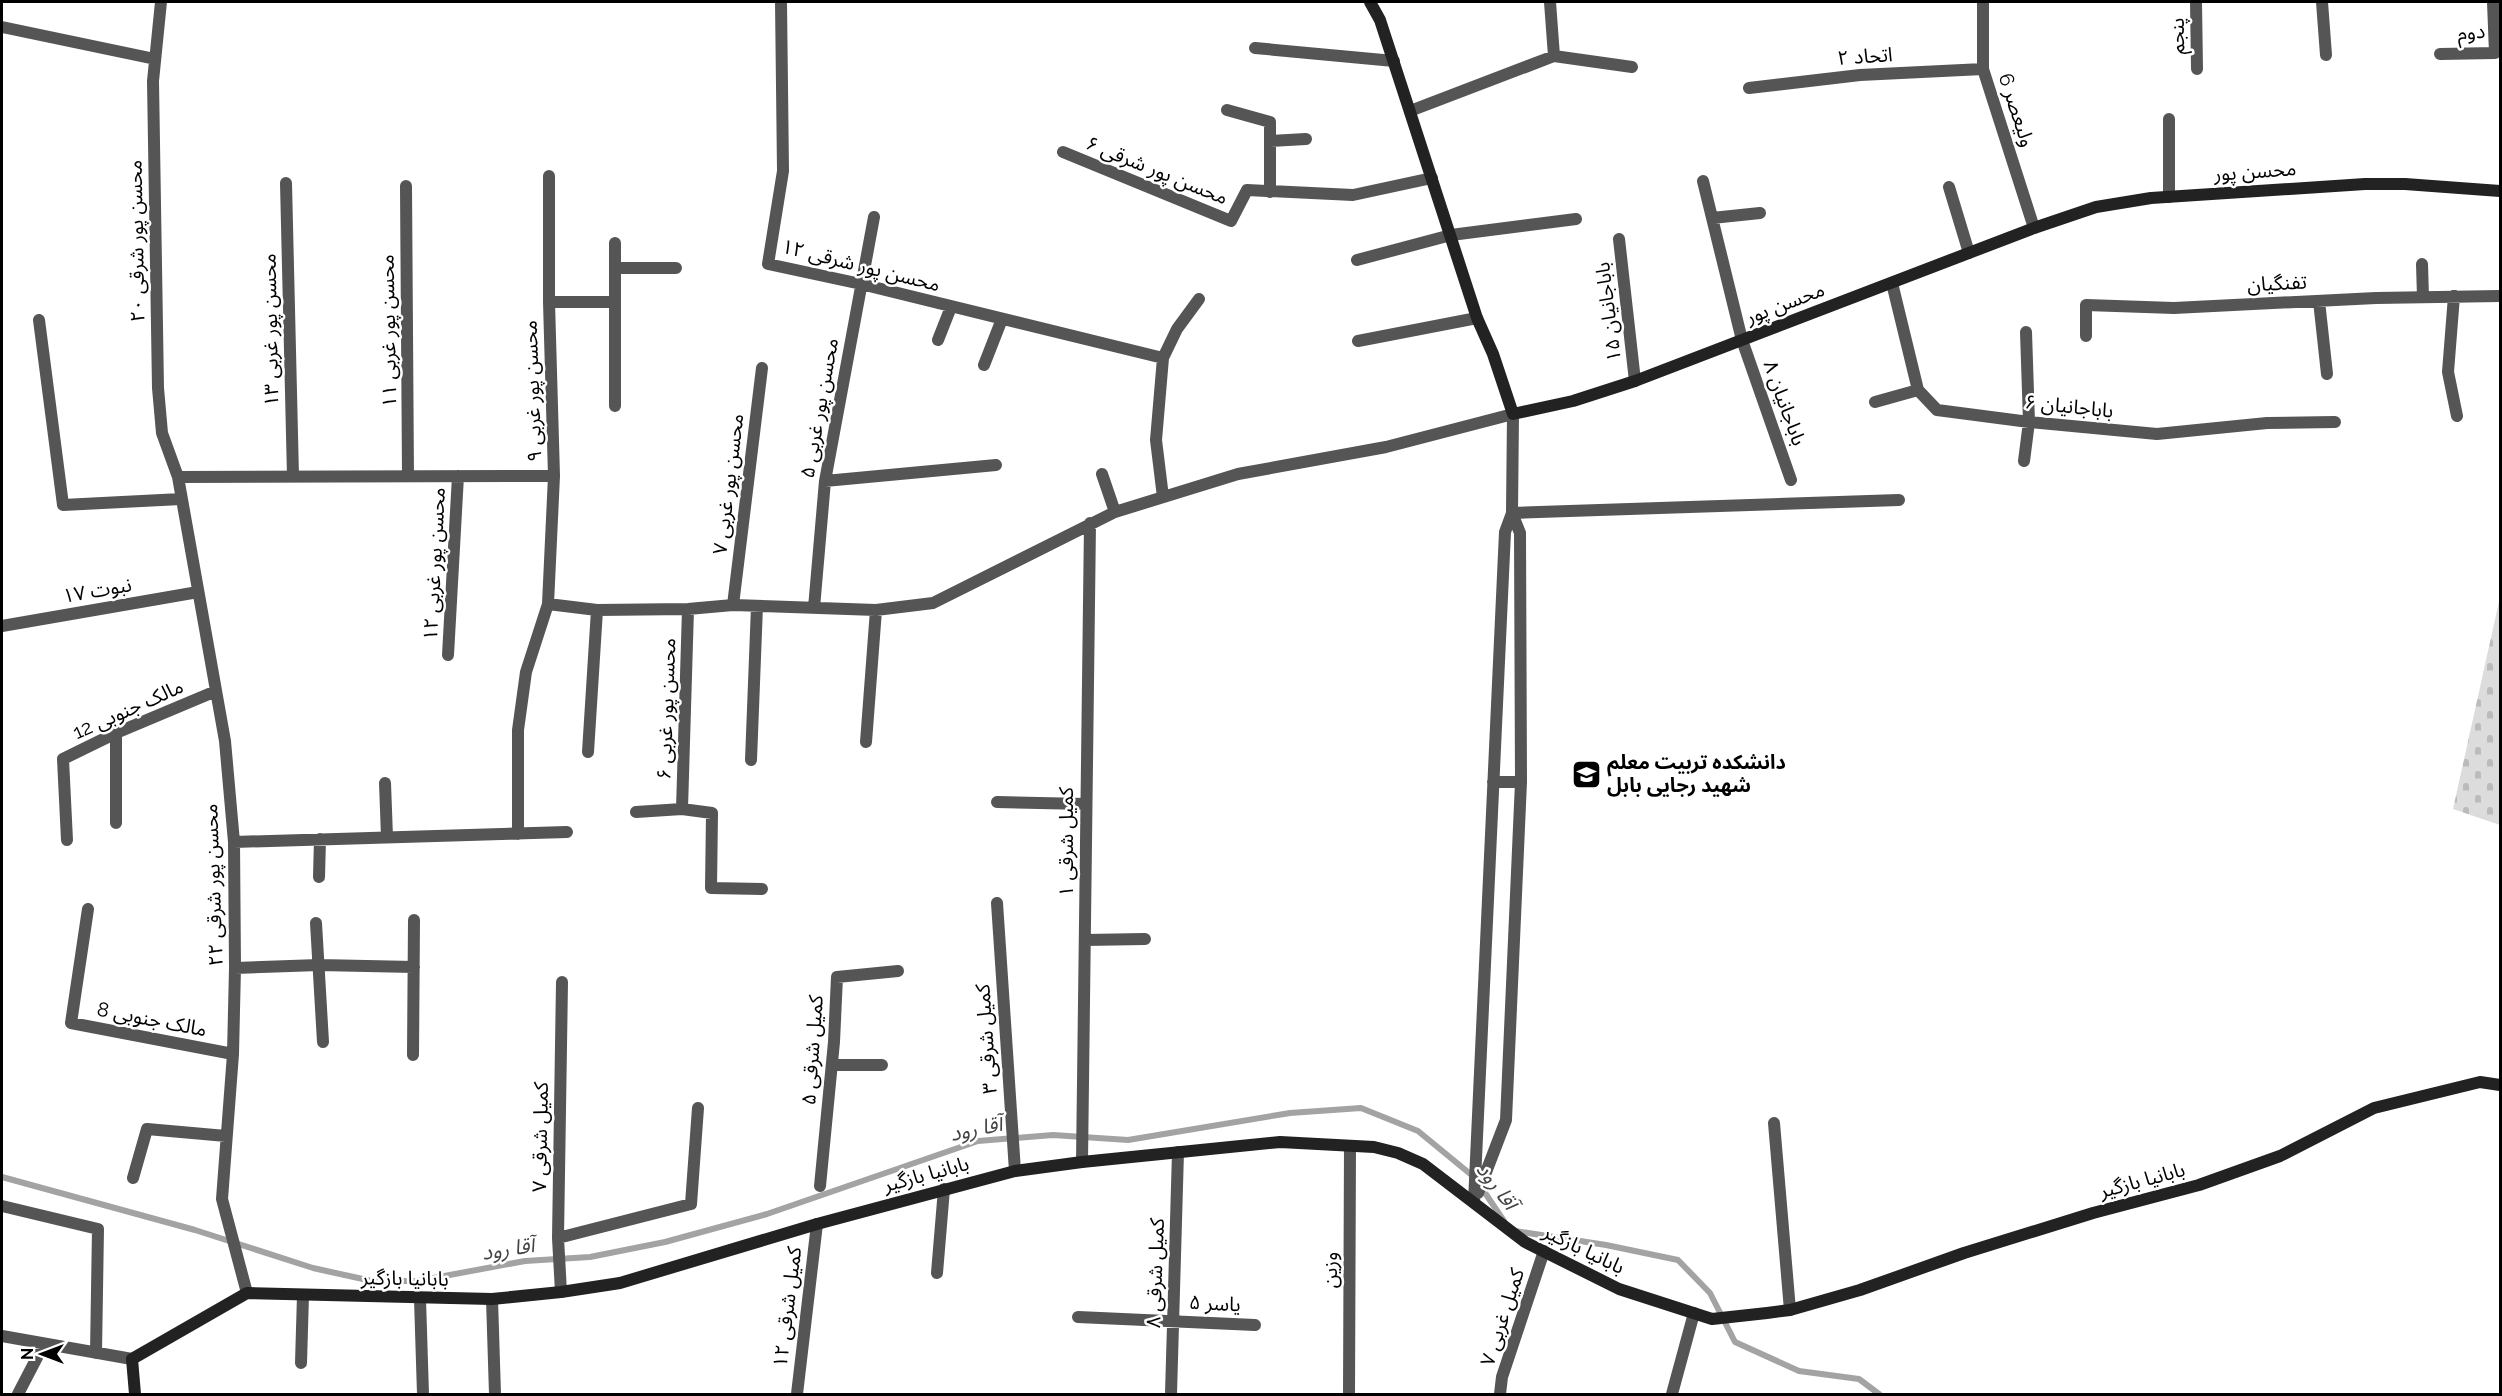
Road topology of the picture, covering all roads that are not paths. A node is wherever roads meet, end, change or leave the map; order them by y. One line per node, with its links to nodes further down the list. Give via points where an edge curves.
1 (161, 2): 15 (street, محسن پور شرقی ۲۰)
2 (781, 2): 50 (street, محسن پور شرقی ۱۲, via 783,171 768,264)
3 (1370, 2): 16 (street)
4 (1550, 2): 14 (street)
5 (1983, 2): 18 (street, ولیعصر 6)
6 (2196, 2): 19 (street, پنجم)
7 (2322, 2): 13 (street)
8 (2493, 2): 11 (street, دوم)
9 (2, 27): 15 (street)
10 (1255, 48): 16 (street)
11 (2498, 53): 12 (street, دوم)
12 (2440, 54)
13 (2326, 55)
14 (1554, 56): 17 (street); 22 (street)
15 (155, 59): 86 (street, محسن پور شرقی ۲۰, via 158,388 162,433)
16 (1394, 61): 22 (street)
17 (1632, 67)
18 (1983, 69): 20 (street, اتحاد ۲, via 1860,75); 40 (street, ولیعصر 6)
19 (2197, 69)
20 (1749, 88)
21 (1227, 110): 25 (street, via 1269,122)
22 (1410, 111): 28 (street)
23 (2169, 119): 35 (street)
24 (1306, 139): 25 (street)
25 (1269, 141): 34 (street)
26 (1063, 152): 34 (street, محسن پور شرقی ۶, via 1230,221 1247,190)
27 (549, 176): 56 (street, محسن پور غربی ۹)
28 (1432, 178): 34 (street, محسن پور شرقی ۶, via 1353,195); 41 (street)
29 (1703, 181): 38 (street, باباجانیان ۸)
30 (286, 183): 82 (street, محسن پور غربی ۱۳)
31 (406, 186): 83 (street, محسن پور غربی ۱۱)
32 (1948, 187): 44 (street)
33 (2500, 191): 35 (street, محسن پور, via 2366,184)
34 (1270, 192)
35 (2169, 197): 40 (street, محسن پور, via 2096,207)
36 (1760, 213): 38 (street)
37 (874, 217): 50 (street, محسن پور غربی ۵)
38 (1712, 218): 65 (street, باباجانیان ۸)
39 (1576, 219): 41 (street)
40 (2034, 228): 44 (street, محسن پور)
41 (1450, 235): 45 (street); 59 (street)
42 (1619, 239): 71 (street, باباجانیان ۱۵)
43 (615, 243): 47 (street)
44 (1968, 253): 49 (street, محسن پور)
45 (1357, 260)
46 (2422, 264): 53 (street)
47 (615, 268): 48 (street); 57 (street)
48 (676, 268)
49 (1892, 282): 65 (street, محسن پور); 72 (street)
50 (861, 284): 58 (street, محسن پور شرقی ۱۲); 87 (street, محسن پور غربی ۵)
51 (2454, 296): 52 (street, تفنگیان); 53 (street, تفنگیان); 76 (street, via 2448,372)
52 (2500, 296)
53 (2423, 297): 55 (street, تفنگیان)
54 (1199, 299): 67 (street, via 1177,329)
55 (2319, 301): 63 (street, تفنگیان, via 2174,308 2086,305); 70 (street)
56 (549, 302): 57 (street); 85 (street, محسن پور غربی ۹)
57 (615, 302): 74 (street)
58 (951, 307): 60 (street, محسن پور شرقی ۱۲); 64 (street)
59 (1477, 318): 66 (street); 75 (street)
60 (1002, 319): 67 (street, محسن پور شرقی ۱۲); 68 (street)
61 (39, 320): 90 (street, via 63,505)
62 (2026, 332): 77 (street)
63 (2086, 336)
64 (938, 340)
65 (1742, 340): 71 (street, محسن پور); 88 (street, باباجانیان ۸)
66 (1358, 341)
67 (1163, 358): 89 (street, via 1156,440)
68 (984, 364)
69 (762, 368): 97 (street, محسن پور غربی ۷)
70 (2327, 374)
71 (1635, 381): 75 (street, محسن پور, via 1573,401)
72 (1918, 390): 73 (street); 77 (street, باباجانیان ۶, via 1937,410)
73 (1875, 402)
74 (615, 406)
75 (1513, 414): 89 (street, via 1386,447 1238,474); 93 (street)
76 (2457, 416)
77 (2028, 422): 78 (street, باباجانیان ۶, via 2157,434 2267,423); 79 (street)
78 (2335, 422)
79 (2024, 461)
80 (996, 465): 87 (street)
81 (1102, 474): 92 (street)
82 (293, 476): 83 (street); 86 (street)
83 (408, 476): 84 (street)
84 (458, 476): 85 (street); 104 (street, محسن پور غربی ۱۲)
85 (554, 476): 96 (street, محسن پور غربی ۹)
86 (178, 477): 90 (street, محسن پور شرقی ۲۲)
87 (825, 480): 99 (street, محسن پور غربی ۵)
88 (1791, 480)
89 (1163, 497): 92 (street)
90 (181, 499): 95 (street, محسن پور شرقی ۲۲)
91 (1899, 500): 93 (street)
92 (1115, 513): 94 (street)
93 (1512, 513): 110 (street, via 1505,532); 111 (street, via 1520,533)
94 (1090, 523): 102 (street, via 933,603); 114 (street, کمیل شرقی ۱)
95 (198, 592): 103 (street, نبوت ۱۷); 105 (street, محسن پور شرقی ۲۲)
96 (548, 604): 101 (street); 119 (street, محسن پور غربی ۹, via 526,672 518,730)
97 (733, 605): 98 (street); 100 (street)
98 (757, 606): 99 (street); 109 (street)
99 (814, 608): 102 (street)
100 (688, 609): 101 (street); 115 (street, محسن پور غربی ۶)
101 (597, 610): 108 (street)
102 (876, 610): 107 (street)
103 (2, 626)
104 (448, 655)
105 (216, 691): 106 (street, مالک جنوبی 12); 123 (street, محسن پور شرقی ۲۲, via 225,741)
106 (116, 734): 117 (street); 122 (street, مالک جنوبی 12, via 63,759)
107 (866, 742)
108 (588, 752)
109 (750, 760)
110 (1493, 782): 111 (street); 153 (street)
111 (1521, 782): 153 (street, via 1506,1120)
112 (385, 783): 120 (street)
113 (997, 802): 114 (street)
114 (1086, 804): 131 (street, کمیل شرقی ۱)
115 (682, 809): 116 (street); 125 (street, via 711,813 711,888)
116 (636, 812)
117 (116, 823)
118 (567, 832): 119 (street)
119 (518, 834): 120 (street)
120 (387, 837): 121 (street)
121 (320, 839): 123 (street); 124 (street)
122 (67, 840)
123 (234, 842): 134 (street, محسن پور شرقی ۲۲)
124 (319, 877)
125 (762, 889)
126 (997, 903): 149 (street, کمیل شرقی ۳)
127 (88, 909): 138 (street, مالک جنوبی 8, via 71,1023)
128 (414, 920): 133 (street)
129 (316, 923): 132 (street)
130 (1145, 939): 131 (street)
131 (1085, 940): 148 (street, کمیل شرقی ۱)
132 (319, 965): 133 (street); 134 (street); 137 (street)
133 (414, 967): 139 (street)
134 (235, 968): 138 (street, محسن پور شرقی ۲۲)
135 (898, 971): 140 (street, کمیل شرقی ۵, via 837,977)
136 (562, 982): 156 (street, کمیل شرقی ۷)
137 (323, 1042)
138 (233, 1054): 145 (street, محسن پور شرقی ۲۲)
139 (412, 1055)
140 (832, 1065): 141 (street); 151 (street, کمیل شرقی ۵)
141 (882, 1065)
142 (2500, 1085): 164 (street, بابانیا بازگیر, via 2480,1082 2374,1108 2280,1156 2199,1185 1964,1253)
143 (698, 1108): 156 (street, via 690,1204)
144 (1774, 1123): 164 (street)
145 (226, 1136): 150 (street, via 147,1129); 160 (street, محسن پور شرقی ۲۲, via 222,1199)
146 (1350, 1146): 147 (street, بابانیا بازگیر, via 1280,1142); 153 (street, بابانیا بازگیر, via 1374,1147 1423,1164); 180 (street, وزین)
147 (1178, 1152): 148 (street, بابانیا بازگیر); 167 (street, کمیل شرقی ۸)
148 (1082, 1162): 149 (street, بابانیا بازگیر)
149 (1015, 1171): 152 (street, بابانیا بازگیر)
150 (132, 1178)
151 (820, 1186)
152 (944, 1189): 155 (street, بابانیا بازگیر); 158 (street)
153 (1474, 1202): 157 (street, بابانیا بازگیر, via 1525,1242)
154 (2, 1206): 171 (street, via 98,1229)
155 (817, 1224): 159 (street, بابانیا بازگیر, via 620,1282); 178 (street, کمیل شرقی ۱۲)
156 (558, 1238): 159 (street, کمیل شرقی ۷)
157 (1544, 1251): 165 (street, بابانیا بازگیر, via 1619,1289); 181 (street, کمیل غربی ۷, via 1502,1377)
158 (937, 1273)
159 (561, 1292): 163 (street, بابانیا بازگیر)
160 (248, 1293): 161 (street, بابانیا بازگیر); 172 (street)
161 (303, 1295): 162 (street, بابانیا بازگیر); 173 (street)
162 (420, 1299): 163 (street, بابانیا بازگیر); 176 (street)
163 (492, 1299): 177 (street)
164 (1790, 1310): 165 (street, بابانیا بازگیر, via 1712,1319)
165 (1694, 1313): 182 (street)
166 (1078, 1317): 167 (street, یاسر ۵)
167 (1173, 1320): 168 (street, یاسر ۵); 179 (street, کمیل شرقی ۸)
168 (1255, 1325)
169 (2, 1336): 170 (street)
170 (44, 1344): 171 (street); 174 (street)
171 (96, 1353): 172 (street)
172 (132, 1359): 175 (street)
173 (301, 1364)
174 (18, 1395)
175 (135, 1395)
176 (423, 1395)
177 (495, 1395)
178 (797, 1395)
179 (1171, 1395)
180 (1349, 1395)
181 (1500, 1395)
182 (1672, 1395)

